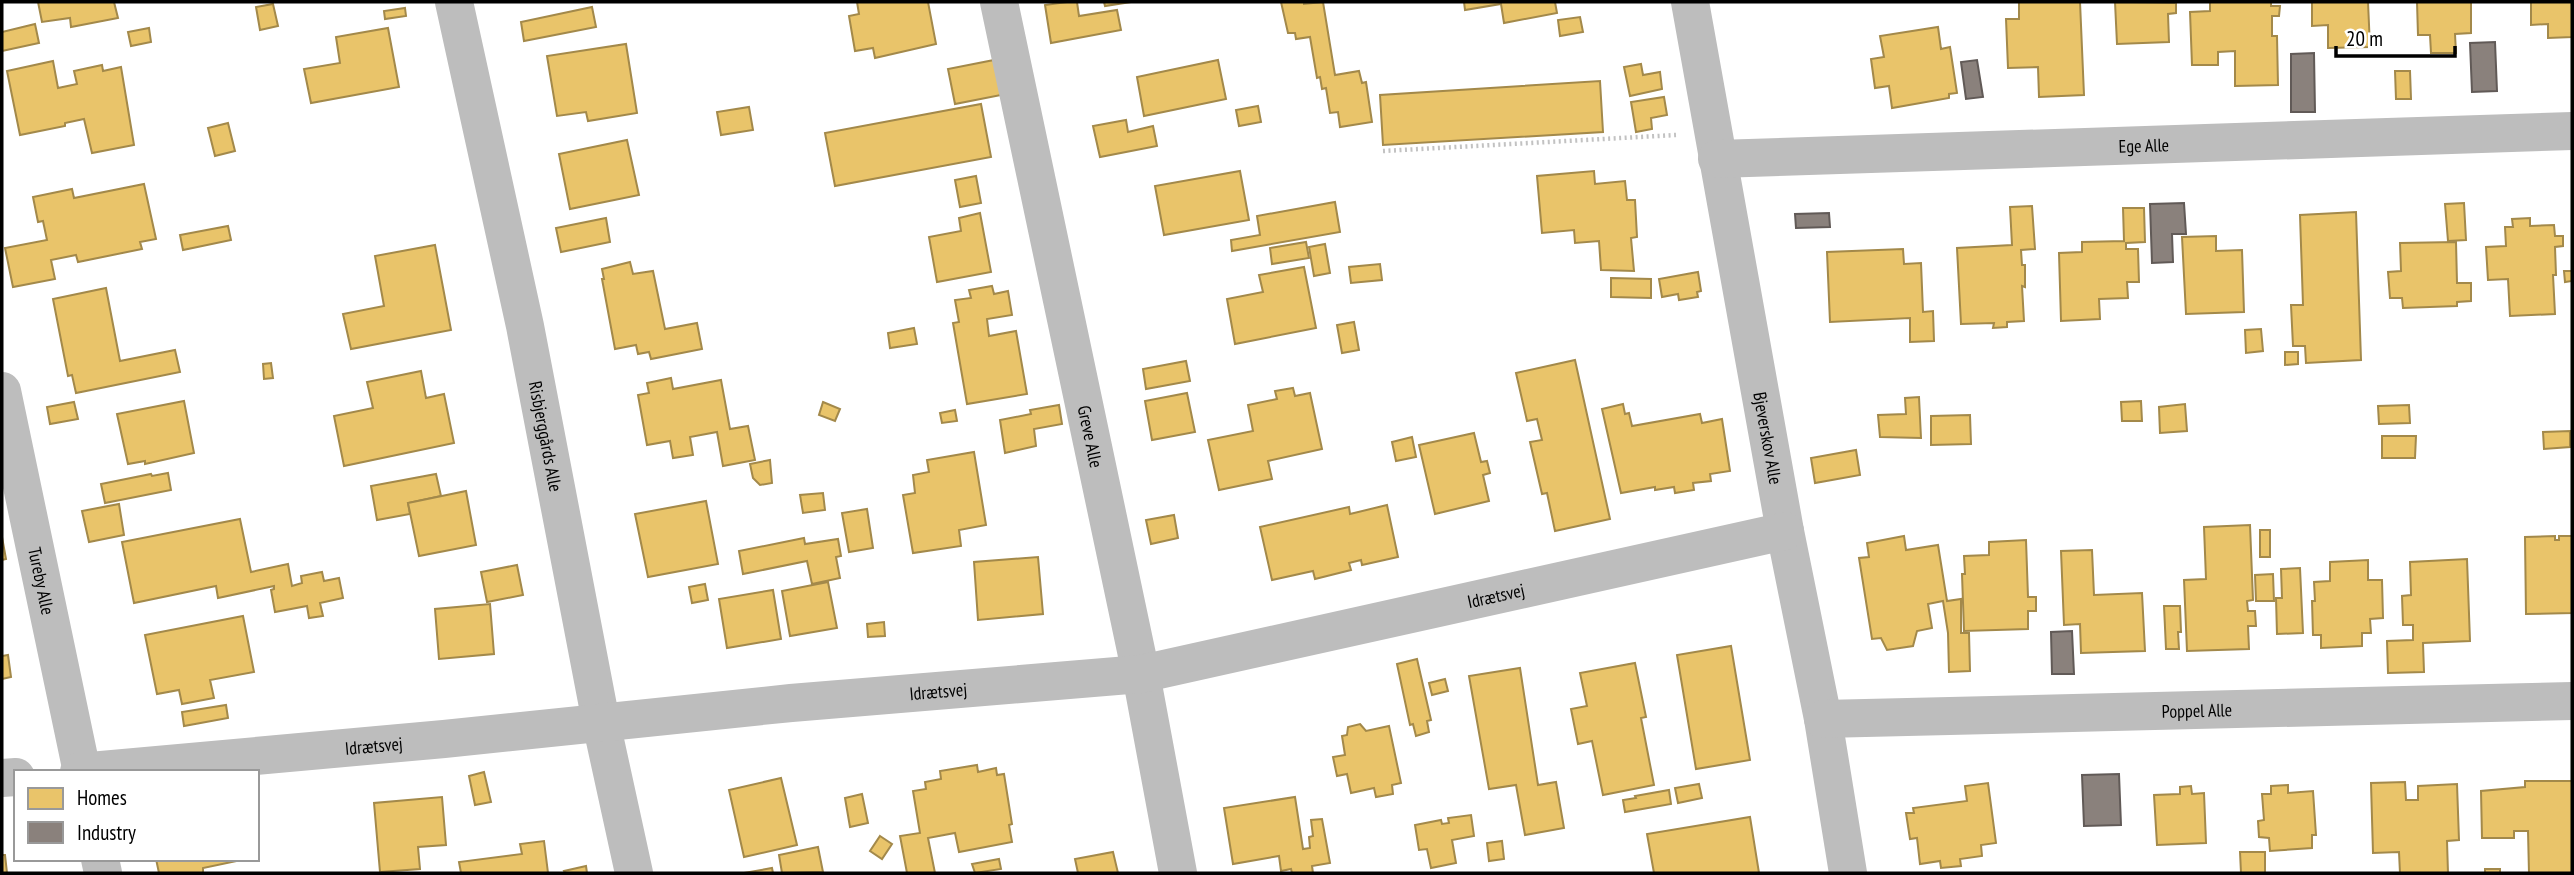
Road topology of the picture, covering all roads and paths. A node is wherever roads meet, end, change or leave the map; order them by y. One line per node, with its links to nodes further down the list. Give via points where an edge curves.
1 (454, 2): 12 (street, Risbjerggårds Alle, via 527,339)
2 (999, 2): 9 (street, Greve Alle)
3 (1690, 2): 5 (street, Bjeverskov Alle)
4 (2572, 131): 5 (street, Ege Alle)
5 (1714, 144): 6 (path, via 1661,137); 8 (street, Bjeverskov Alle)
6 (1383, 151)
7 (2, 391): 13 (street, Tureby Alle)
8 (1785, 531): 9 (street, Idrætsvej); 11 (street, Bjeverskov Alle)
9 (1141, 674): 12 (street, Idrætsvej); 16 (street, Greve Alle)
10 (2572, 701): 11 (street, Poppel Alle)
11 (1823, 719): 17 (street, Bjeverskov Alle)
12 (601, 722): 14 (street, Idrætsvej); 15 (street, Risbjerggårds Alle)
13 (81, 770)
14 (103, 770)
15 (634, 873)
16 (1178, 873)
17 (1848, 873)

